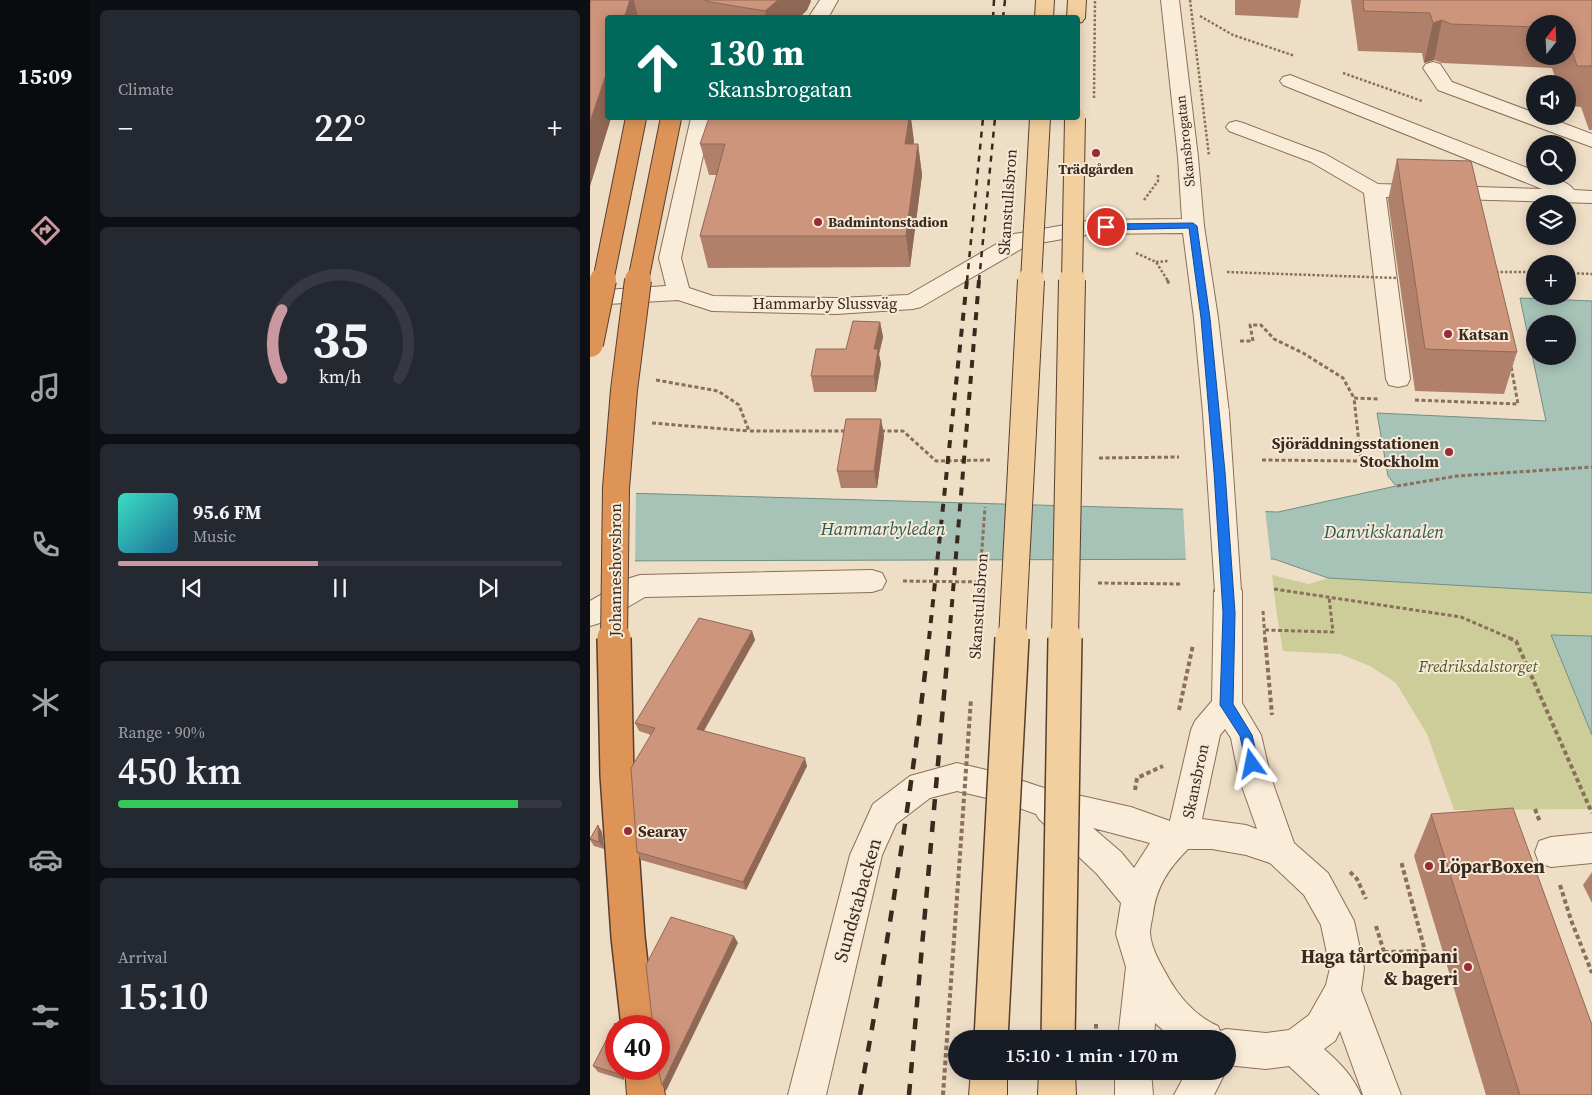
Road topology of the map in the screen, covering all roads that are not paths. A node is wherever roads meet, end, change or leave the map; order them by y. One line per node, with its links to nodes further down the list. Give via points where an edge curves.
1 (829, 0): 5 (street)
2 (1045, 0): 6 (main road)
3 (1076, 0): 7 (main road)
4 (1179, 4): 19 (street, Skansbrogatan, via 1198,157)
5 (820, 15)
6 (1044, 15)
7 (1076, 15)
8 (1434, 68): 16 (street, via 1446,86)
9 (1290, 81): 18 (street)
10 (636, 120): 22 (highway, bridge)
11 (670, 120): 35 (highway, Johanneshovsbron, bridge, via 636,290 616,488 617,775)
12 (701, 120): 20 (street, via 670,258)
13 (1040, 120): 36 (main road, Skanstullsbron, bridge)
14 (1075, 120): 37 (main road, bridge)
15 (1236, 127): 17 (street, via 1318,158)
16 (1592, 142)
17 (1374, 190): 18 (street); 23 (street)
18 (1586, 197)
19 (1193, 226): 20 (street, Hammarby Slussväg, via 1092,227 1022,239 913,302 836,306 712,303); 26 (street, Skansbrogatan, bridge, via 1216,413 1229,613)
20 (680, 293): 21 (street, Hammarby Slussväg)
21 (590, 298)
22 (590, 344)
23 (1398, 379)
24 (872, 581): 25 (street, via 640,586)
25 (590, 615)
26 (1227, 705): 28 (street, Skansbron, via 1206,730); 30 (street, via 1246,735 1255,778)
27 (1041, 801): 28 (street, Sundstabacken); 32 (street, Sundstabacken, via 1109,862); 48 (street, Sundstabacken, via 957,777 921,786 884,814 866,855)
28 (1180, 836): 30 (street, Sundstabacken, via 1212,834 1246,840); 32 (street, via 1148,874)
29 (1592, 848): 31 (street)
30 (1281, 852): 34 (street, via 1316,884 1338,921 1346,968)
31 (1551, 852)
32 (1138, 899): 33 (street, via 1133,934)
33 (1143, 967): 38 (street); 39 (street, via 1168,1010)
34 (1343, 990): 40 (street, via 1322,1028); 54 (street)
35 (637, 1015)
36 (991, 1030)
37 (1058, 1030)
38 (1137, 1030)
39 (1191, 1030)
40 (1295, 1047): 41 (street); 53 (street, via 1333,1082)
41 (1236, 1051)
42 (644, 1080): 47 (highway)
43 (989, 1080): 49 (main road)
44 (1057, 1080): 50 (main road)
45 (1134, 1080): 51 (street)
46 (1202, 1080): 52 (street)
47 (646, 1095)
48 (807, 1095)
49 (988, 1095)
50 (1057, 1095)
51 (1134, 1095)
52 (1193, 1095)
53 (1342, 1095)
54 (1382, 1095)

